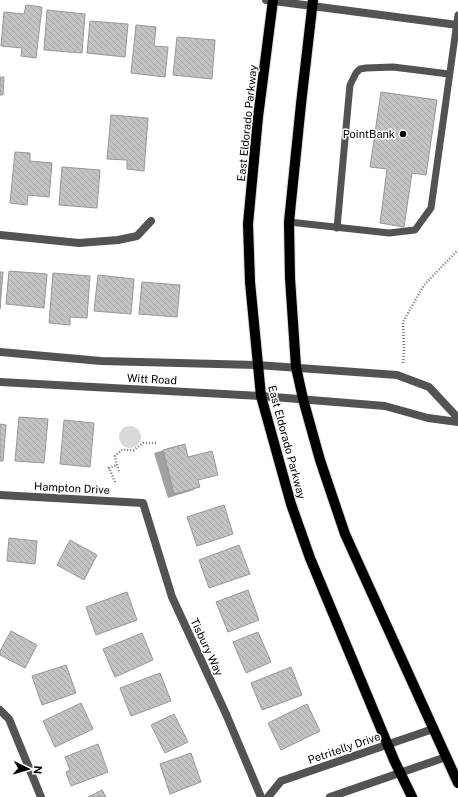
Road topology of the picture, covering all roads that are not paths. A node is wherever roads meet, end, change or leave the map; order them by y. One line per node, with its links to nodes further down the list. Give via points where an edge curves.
1 (271, 0): 2 (street); 11 (main road, East Eldorado Parkway, via 248,224)
2 (312, 3): 4 (street); 7 (main road)
3 (458, 15): 4 (lane)
4 (457, 25): 5 (lane)
5 (449, 74): 8 (lane, via 430,208 415,230 389,233); 8 (lane, via 366,68 360,69 353,77 350,85)
6 (151, 221): 9 (street, via 137,236 118,240 79,243)
7 (289, 222): 8 (lane); 12 (main road)
8 (337, 228)
9 (0, 235)
10 (0, 352): 11 (street, Witt Road, via 101,361)
11 (257, 365): 12 (street, Witt Road); 14 (main road, East Eldorado Parkway)
12 (296, 368): 15 (main road); 16 (street, Witt Road, via 397,375 429,387)
13 (0, 382): 14 (street, Witt Road)
14 (261, 396): 15 (street, Witt Road); 22 (main road, East Eldorado Parkway, via 291,504 310,558)
15 (303, 399): 17 (street, Witt Road, via 385,406 428,418); 21 (main road, via 345,534)
16 (458, 418)
17 (458, 422)
18 (0, 495): 19 (street, Hampton Drive)
19 (143, 503): 27 (street, Tisbury Way, via 172,598)
20 (0, 710): 26 (street, via 9,719)
21 (434, 729): 22 (street, Petritelly Drive); 23 (main road)
22 (388, 744): 24 (main road, East Eldorado Parkway); 28 (street, Petritelly Drive, via 281,781)
23 (446, 757): 24 (street); 25 (main road)
24 (400, 772): 29 (street); 30 (main road, East Eldorado Parkway)
25 (458, 783)
26 (41, 797)
27 (261, 797)
28 (268, 797)
29 (330, 797)
30 (412, 797)

